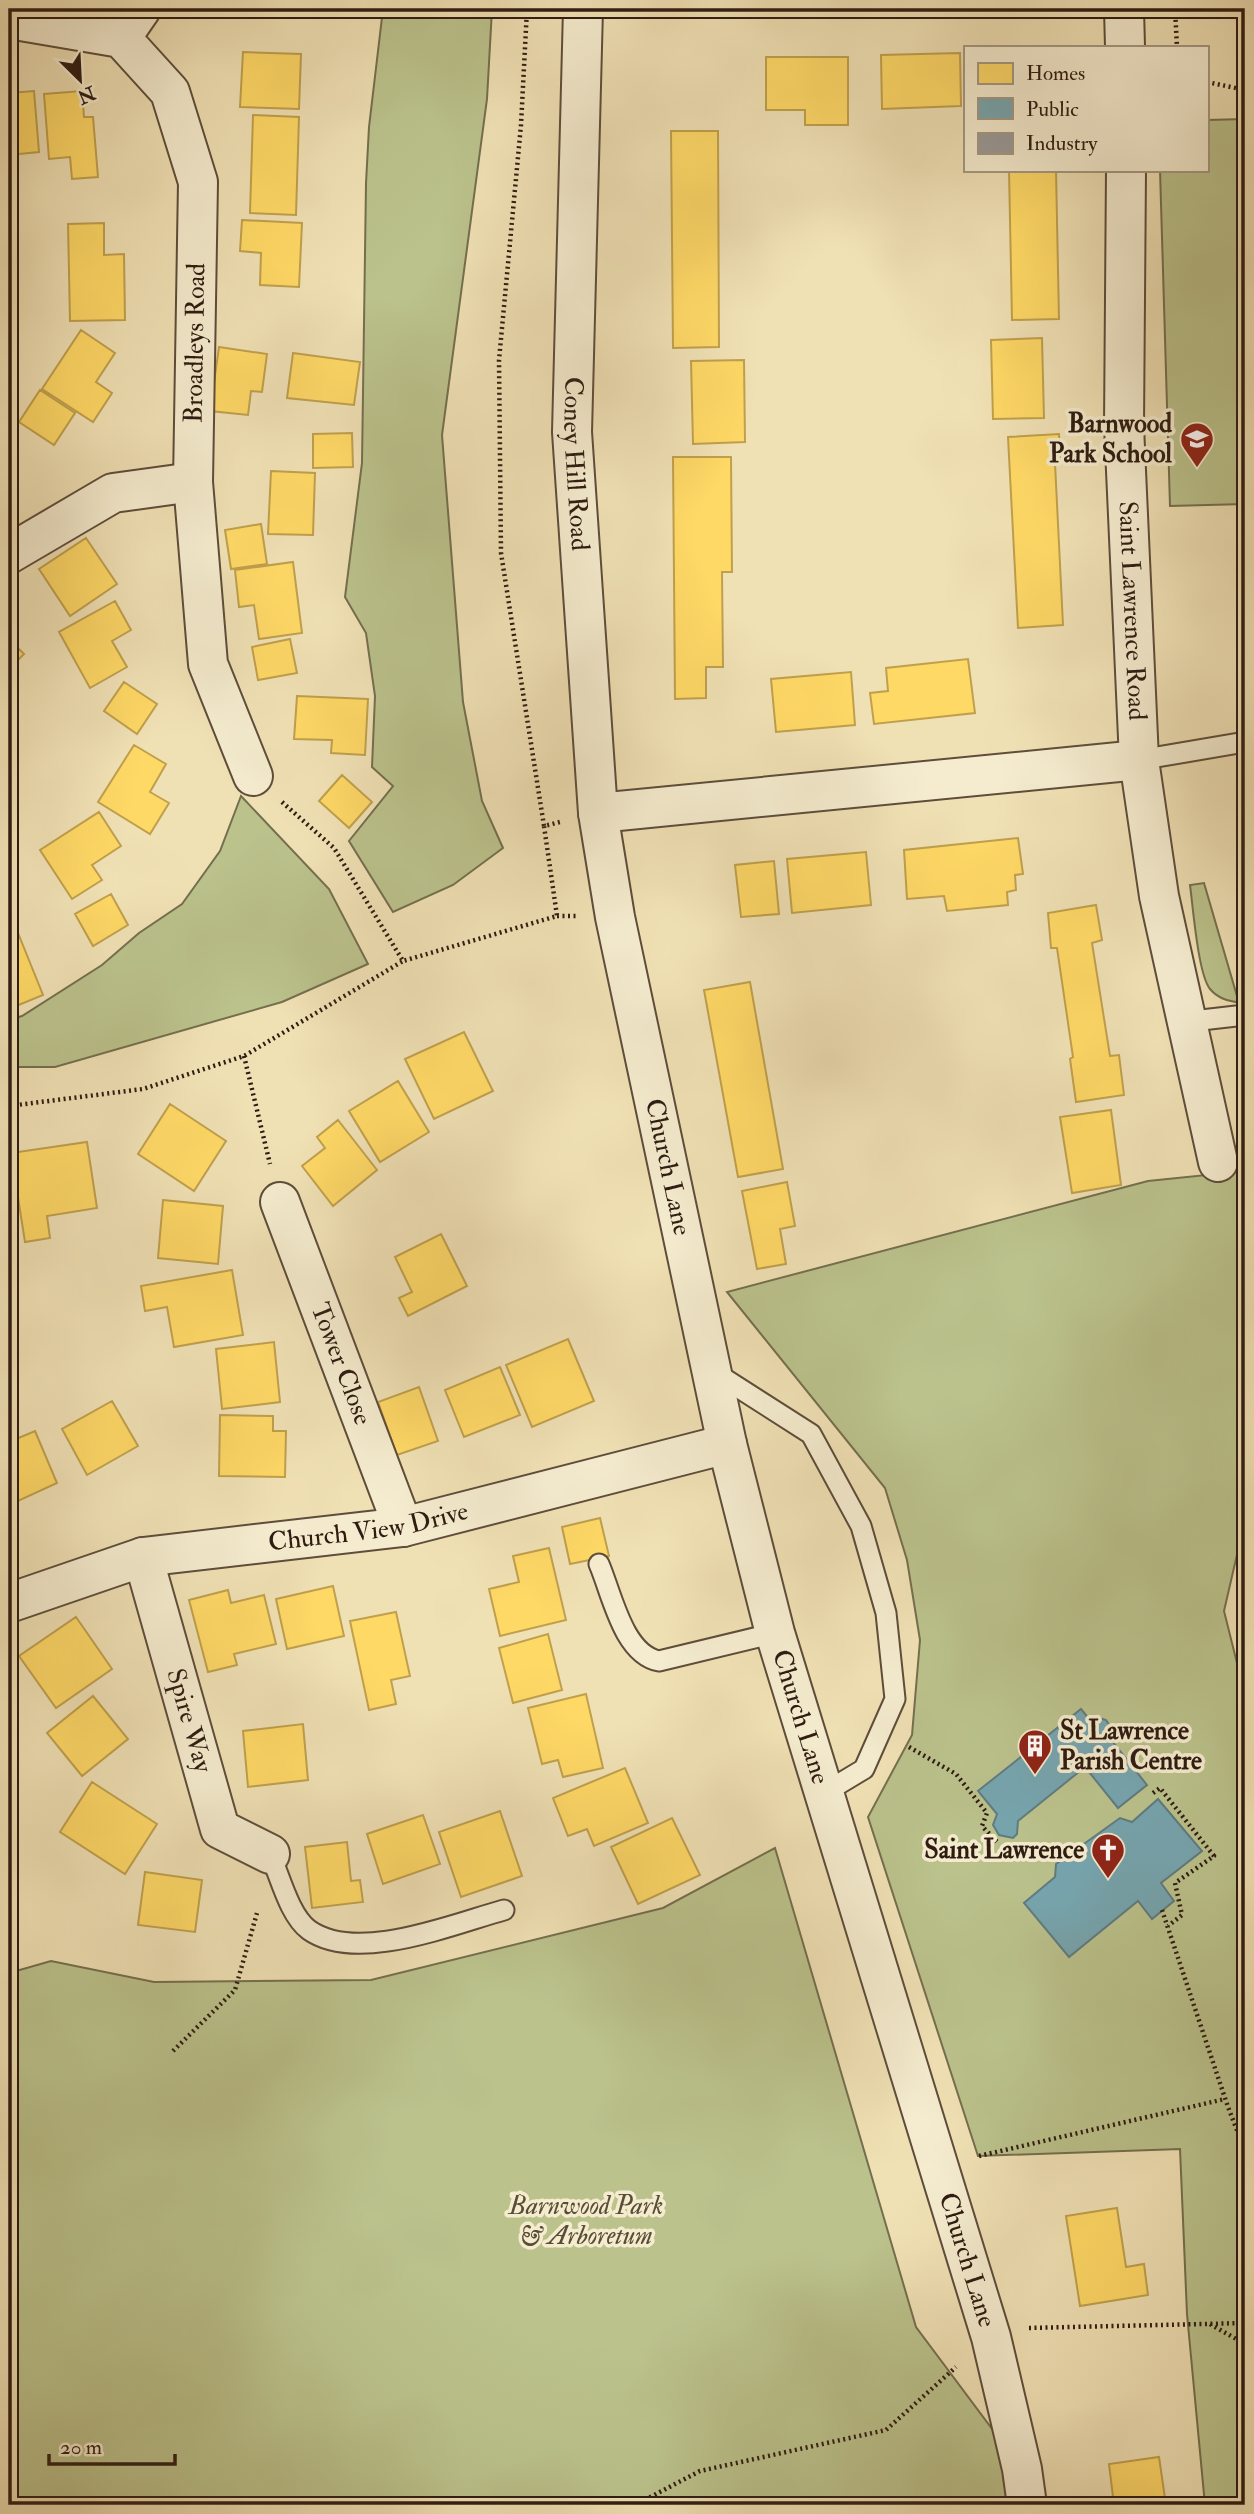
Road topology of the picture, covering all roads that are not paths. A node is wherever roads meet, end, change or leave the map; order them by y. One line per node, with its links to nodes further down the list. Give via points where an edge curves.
1 (583, 9): 12 (street, Coney Hill Road, via 572,432)
2 (1124, 9): 5 (street)
3 (9, 19): 4 (street, Broadleys Road)
4 (131, 23): 7 (street, Broadleys Road, via 170,92 198,182)
5 (1125, 46)
6 (1126, 172): 10 (street, Saint Lawrence Road, via 1125,426)
7 (193, 482): 8 (street, via 113,493); 11 (street, Broadleys Road, via 208,664)
8 (9, 554)
9 (1245, 742): 10 (lane)
10 (1139, 760): 12 (street, Saint Lawrence Road); 15 (street, Saint Lawrence Road)
11 (253, 776)
12 (598, 813): 13 (street, Coney Hill Road)
13 (615, 917): 18 (street, Church Lane)
14 (1245, 1015): 15 (lane)
15 (1184, 1022): 16 (street, Saint Lawrence Road)
16 (1218, 1162)
17 (279, 1202): 20 (street, Tower Close)
18 (710, 1370): 19 (street, Church Lane); 25 (lane, via 811,1434 861,1526 886,1613 895,1699 864,1769)
19 (727, 1444): 20 (street, Church View Drive); 24 (street, Church Lane)
20 (403, 1527): 21 (street, Church View Drive)
21 (143, 1557): 23 (street, Church View Drive); 26 (street, Spire Way, via 220,1829)
22 (599, 1563): 24 (lane, via 623,1624 646,1658 659,1661)
23 (9, 1603)
24 (775, 1633): 25 (street, Church Lane)
25 (824, 1793): 28 (street, Church Lane, via 991,2337)
26 (270, 1854): 27 (lane, via 297,1916 309,1930 333,1940 361,1944 387,1940)
27 (504, 1910)
28 (1027, 2505)

